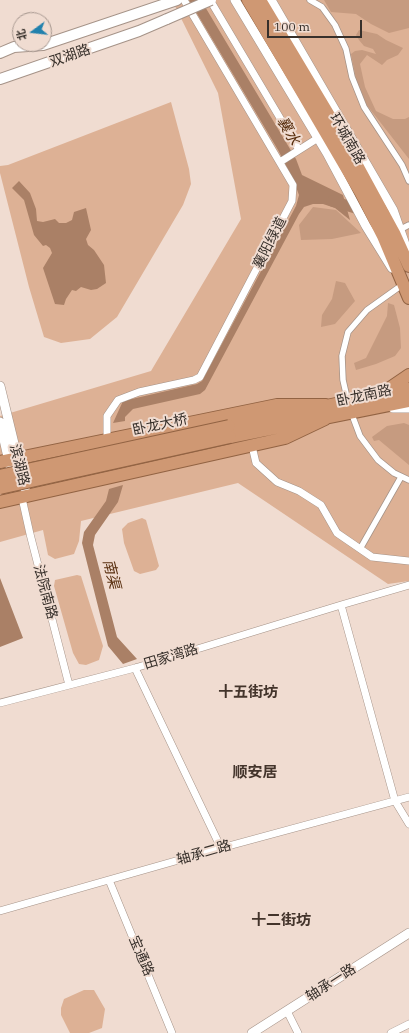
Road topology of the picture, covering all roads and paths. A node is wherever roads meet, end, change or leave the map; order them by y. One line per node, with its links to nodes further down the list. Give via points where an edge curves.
1 (177, 0): 11 (main road, 双湖路, via 42,45 14,47)
2 (184, 0): 15 (street, 襄阳绿道)
3 (211, 0): 12 (main road, 双湖路, bridge, via 139,31); 14 (street)
4 (235, 0): 13 (street)
5 (248, 0): 17 (highway, 环城南路)
6 (260, 0): 10 (highway, 环城南路)
7 (268, 0): 10 (main road)
8 (271, 0): 18 (street, via 393,210)
9 (310, 0): 16 (street, via 322,7 336,25 364,107 402,165)
10 (269, 14): 17 (highway, 环城南路, via 339,132)
11 (0, 53)
12 (0, 79)
13 (318, 138): 14 (street); 21 (street)
14 (298, 151): 15 (street)
15 (280, 162): 35 (street, 襄阳绿道, via 293,185 292,201 200,377 139,392 118,400 107,416)
16 (409, 181)
17 (367, 193): 18 (highway, 环城南路)
18 (397, 231): 19 (street); 20 (highway, 环城南路); 21 (highway, 环城南路)
19 (409, 256)
20 (409, 266)
21 (406, 293): 26 (street, via 368,310 348,332 342,356 343,380)
22 (409, 375): 25 (highway)
23 (0, 386): 36 (street, 滨湖路)
24 (409, 389): 25 (highway, 卧龙南路)
25 (380, 394): 26 (highway, 卧龙南路)
26 (348, 401): 28 (highway, 卧龙南路); 31 (street)
27 (409, 402): 29 (highway, 卧龙南路)
28 (326, 405): 34 (highway, 卧龙大桥); 35 (highway, via 277,405)
29 (382, 407): 30 (street); 31 (highway, 卧龙南路)
30 (409, 408)
31 (352, 414): 32 (highway, 卧龙南路); 41 (street, via 360,436 378,460)
32 (325, 419): 34 (highway, 卧龙大桥); 37 (highway, via 285,438)
33 (0, 422): 36 (street, 滨湖路)
34 (230, 431): 40 (highway, 卧龙大桥, bridge); 43 (highway, 卧龙大桥, bridge)
35 (107, 439): 38 (highway)
36 (10, 443): 38 (street, via 26,451); 39 (street, 滨湖路); 39 (street)
37 (252, 446): 44 (highway); 46 (street, via 256,464 277,482 299,491 321,505 337,534)
38 (41, 453): 39 (highway)
39 (7, 458): 44 (street, 滨湖路)
40 (0, 476)
41 (401, 477): 42 (street); 46 (street)
42 (409, 480)
43 (0, 488)
44 (22, 498): 45 (highway); 51 (street, 法院南路)
45 (0, 502)
46 (360, 549): 47 (street, via 372,557)
47 (409, 561)
48 (409, 585): 49 (street, 田家湾路)
49 (341, 606): 50 (street, 田家湾路); 54 (street)
50 (135, 668): 51 (street, 田家湾路); 56 (street)
51 (69, 685): 52 (street, 田家湾路)
52 (0, 703)
53 (409, 797): 54 (street, 轴承二路)
54 (395, 801): 55 (street); 56 (street, 轴承二路)
55 (409, 824)
56 (221, 848): 57 (street, 轴承二路)
57 (109, 880): 58 (street, 轴承二路); 62 (street, 宝通路)
58 (0, 911)
59 (409, 933): 60 (street, 轴承一路)
60 (287, 1011): 63 (street, 轴承一路); 64 (street)
61 (409, 1024): 65 (street)
62 (172, 1033)
63 (252, 1033)
64 (298, 1033)
65 (391, 1033)

